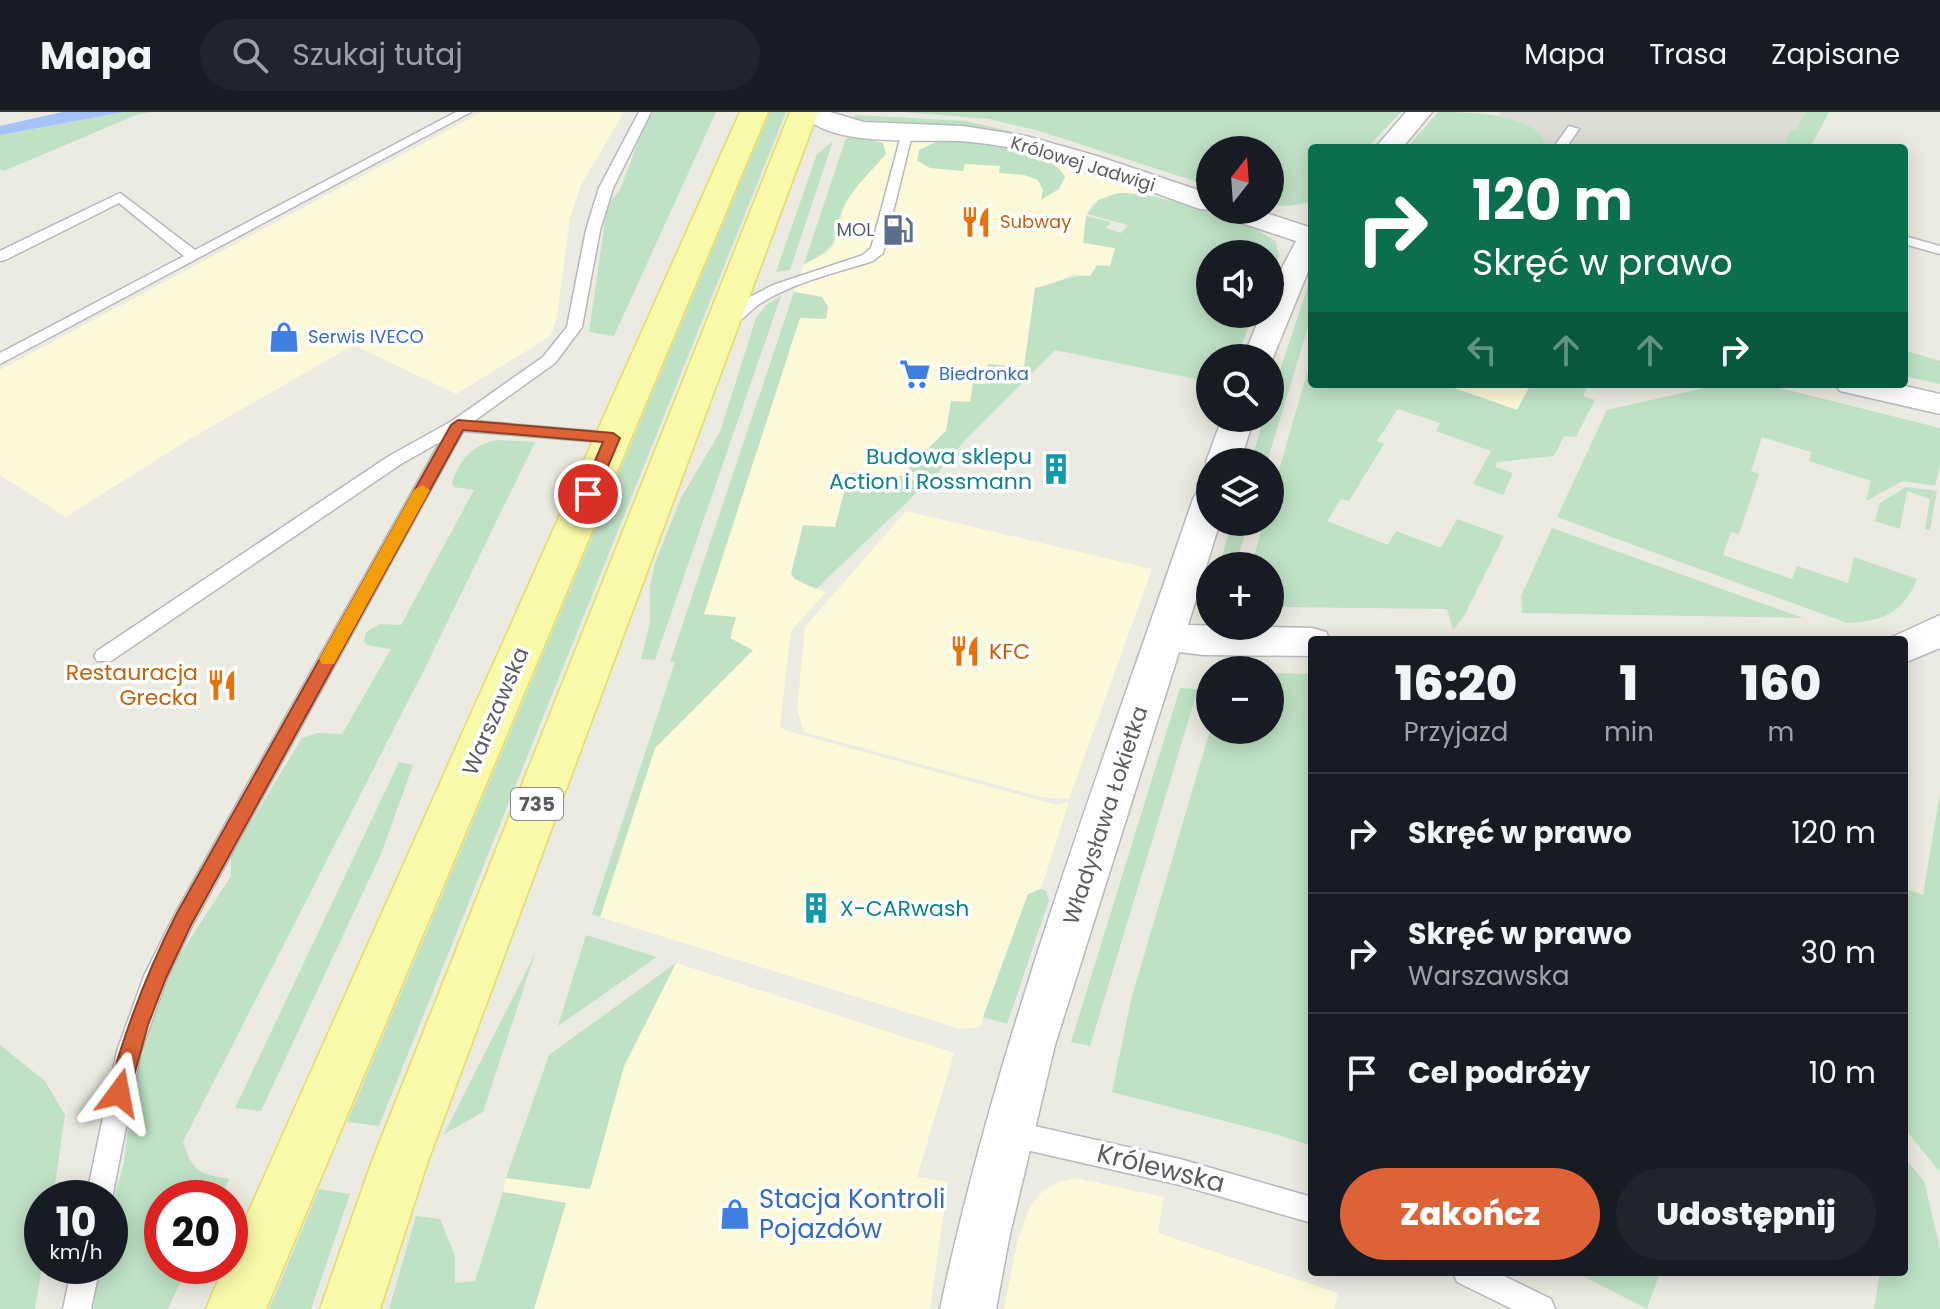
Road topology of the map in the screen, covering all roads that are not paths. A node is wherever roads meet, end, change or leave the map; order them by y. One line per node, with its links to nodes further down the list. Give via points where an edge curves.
1 (465, 112): 19 (lane)
2 (645, 112): 26 (lane, via 606,188 570,334 549,360)
3 (754, 112): 27 (main road, Warszawska)
4 (804, 112): 12 (main road, 735)
5 (813, 112): 7 (street, Królowej Jadwigi)
6 (1420, 112): 10 (street)
7 (855, 128): 9 (street, Królowej Jadwigi); 12 (street, via 811,137)
8 (1573, 129): 11 (lane)
9 (907, 131): 13 (street, Królowej Jadwigi, via 1013,141); 21 (lane, via 882,245 874,255 792,281)
10 (1392, 144)
11 (1562, 144)
12 (787, 158): 21 (main road, 735)
13 (1196, 199)
14 (1273, 224): 15 (street)
15 (1308, 236)
16 (1908, 241): 18 (lane)
17 (1308, 244): 22 (street)
18 (1940, 250)
19 (192, 255): 20 (lane, via 120,197); 23 (lane)
20 (0, 257)
21 (720, 328): 41 (main road, 735, via 400,1161)
22 (1264, 344)
23 (0, 359)
24 (1869, 388): 25 (street)
25 (1940, 404)
26 (458, 425): 27 (lane); 33 (lane, via 395,460); 35 (lane, via 156,976 129,1051)
27 (613, 438): 40 (main road, Warszawska)
28 (1198, 536): 30 (street, Władysława Łokietka)
29 (1940, 629): 32 (street)
30 (1165, 636): 31 (street); 34 (street, Władysława Łokietka, via 1035,1030)
31 (1308, 642)
32 (1908, 647)
33 (104, 656)
34 (1008, 1133): 36 (lane, Królewska, via 1180,1172); 42 (street, Władysława Łokietka)
35 (103, 1180)
36 (1308, 1209)
37 (1475, 1276): 43 (lane)
38 (82, 1284): 39 (lane)
39 (77, 1309)
40 (236, 1309)
41 (350, 1309)
42 (968, 1309)
43 (1541, 1309)

